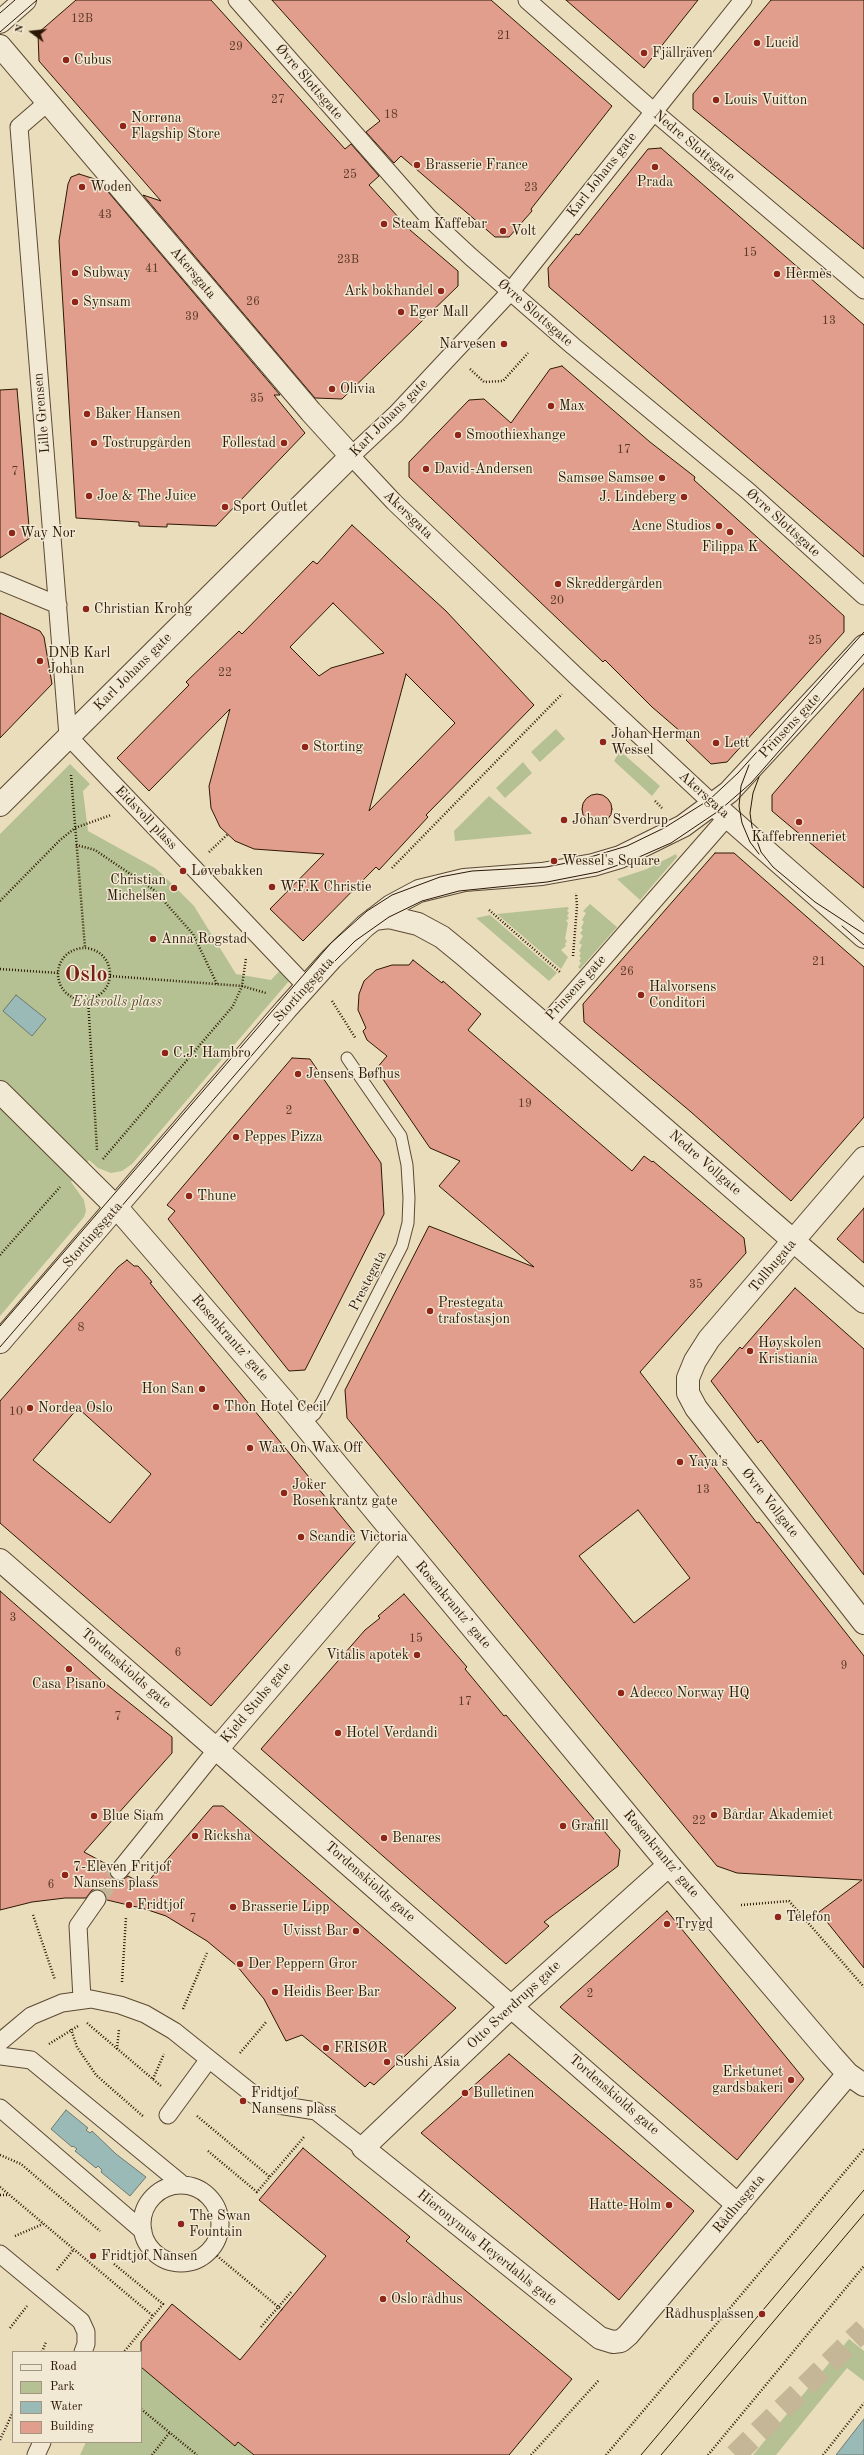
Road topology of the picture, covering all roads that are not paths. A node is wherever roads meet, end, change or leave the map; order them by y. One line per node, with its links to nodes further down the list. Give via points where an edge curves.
1 (25, 0): 5 (street)
2 (237, 0): 10 (street, Øvre Slottsgate, via 429,218)
3 (526, 0): 8 (street, Nedre Slottsgate)
4 (743, 0): 8 (street, Karl Johans gate)
5 (0, 22)
6 (0, 46): 7 (street, Akersgata)
7 (48, 102): 11 (street, Akersgata); 14 (street, Lille Grensen, via 19,127)
8 (653, 111): 9 (street, Nedre Slottsgate); 10 (street, Karl Johans gate)
9 (864, 290)
10 (510, 292): 11 (street, Karl Johans gate, via 396,414); 13 (street, Øvre Slottsgate, via 748,491)
11 (351, 456): 16 (street, Karl Johans gate); 18 (street, Akersgata, via 394,502)
12 (0, 581): 14 (street)
13 (864, 596)
14 (58, 606): 16 (street, Lille Grensen)
15 (864, 646): 18 (street, Prinsens gate, via 744,777)
16 (68, 736): 17 (street, Karl Johans gate); 21 (street, Eidsvoll plass)
17 (0, 805)
18 (721, 811): 19 (street, Stortingsgata, via 620,857 567,871 447,883 401,900); 20 (street, Akersgata); 22 (street, Prinsens gate)
19 (374, 919): 21 (street, Stortingsgata, via 353,936); 22 (street, Prinsens gate, via 395,917 428,929 464,955)
20 (864, 936)
21 (306, 986): 26 (street, Stortingsgata)
22 (546, 1024): 27 (street, Nedre Vollgate)
23 (347, 1058): 31 (lane, Prestegata, via 401,1136 407,1165 408,1222 402,1246 323,1400 315,1414)
24 (0, 1092): 26 (street, Rosenkrantz’ gate)
25 (864, 1158): 27 (street, Tollbugata)
26 (116, 1208): 29 (street, Stortingsgata); 31 (street, Rosenkrantz’ gate)
27 (794, 1241): 28 (street, Nedre Vollgate); 30 (street, Tollbugata, via 709,1339)
28 (864, 1302)
29 (0, 1342)
30 (688, 1378): 34 (street, Øvre Vollgate, via 688,1393 696,1408)
31 (303, 1424): 32 (street, Rosenkrantz’ gate)
32 (397, 1538): 35 (street, Kjeld Stubs gate); 36 (street, Rosenkrantz’ gate)
33 (0, 1560): 35 (street, Tordenskiolds gate)
34 (864, 1623)
35 (218, 1748): 37 (street, Kjeld Stubs gate); 40 (street, Tordenskiolds gate)
36 (669, 1865): 40 (street, Otto Sverdrups gate); 44 (street, Rosenkrantz’ gate)
37 (119, 1871)
38 (97, 1899): 39 (street, via 78,1926)
39 (82, 1999): 41 (street, via 62,2003 31,2016); 43 (street, via 120,2005 145,2014 174,2030)
40 (512, 2006): 47 (street, Otto Sverdrups gate); 49 (street, Tordenskiolds gate)
41 (0, 2042)
42 (0, 2056): 48 (street, via 31,2060)
43 (209, 2059): 46 (street); 47 (street, via 254,2095 272,2104 316,2111)
44 (856, 2079): 49 (street, Rådhusgata)
45 (0, 2108): 50 (street)
46 (168, 2116)
47 (363, 2148): 52 (street, Hieronymus Heyerdahls gate, via 600,2338)
48 (183, 2185): 50 (street, via 164,2189 147,2204); 50 (street, via 198,2188 208,2195 215,2205 220,2228 210,2250 200,2258 188,2262 175,2262 162,2258 152,2249)
49 (738, 2205): 52 (street, Rådhusgata, via 628,2335 621,2341)
50 (143, 2231)
51 (4, 2247): 53 (street, via 81,2321 86,2332)
52 (613, 2342)
53 (83, 2351)
54 (42, 2443): 55 (street)
55 (36, 2455)

